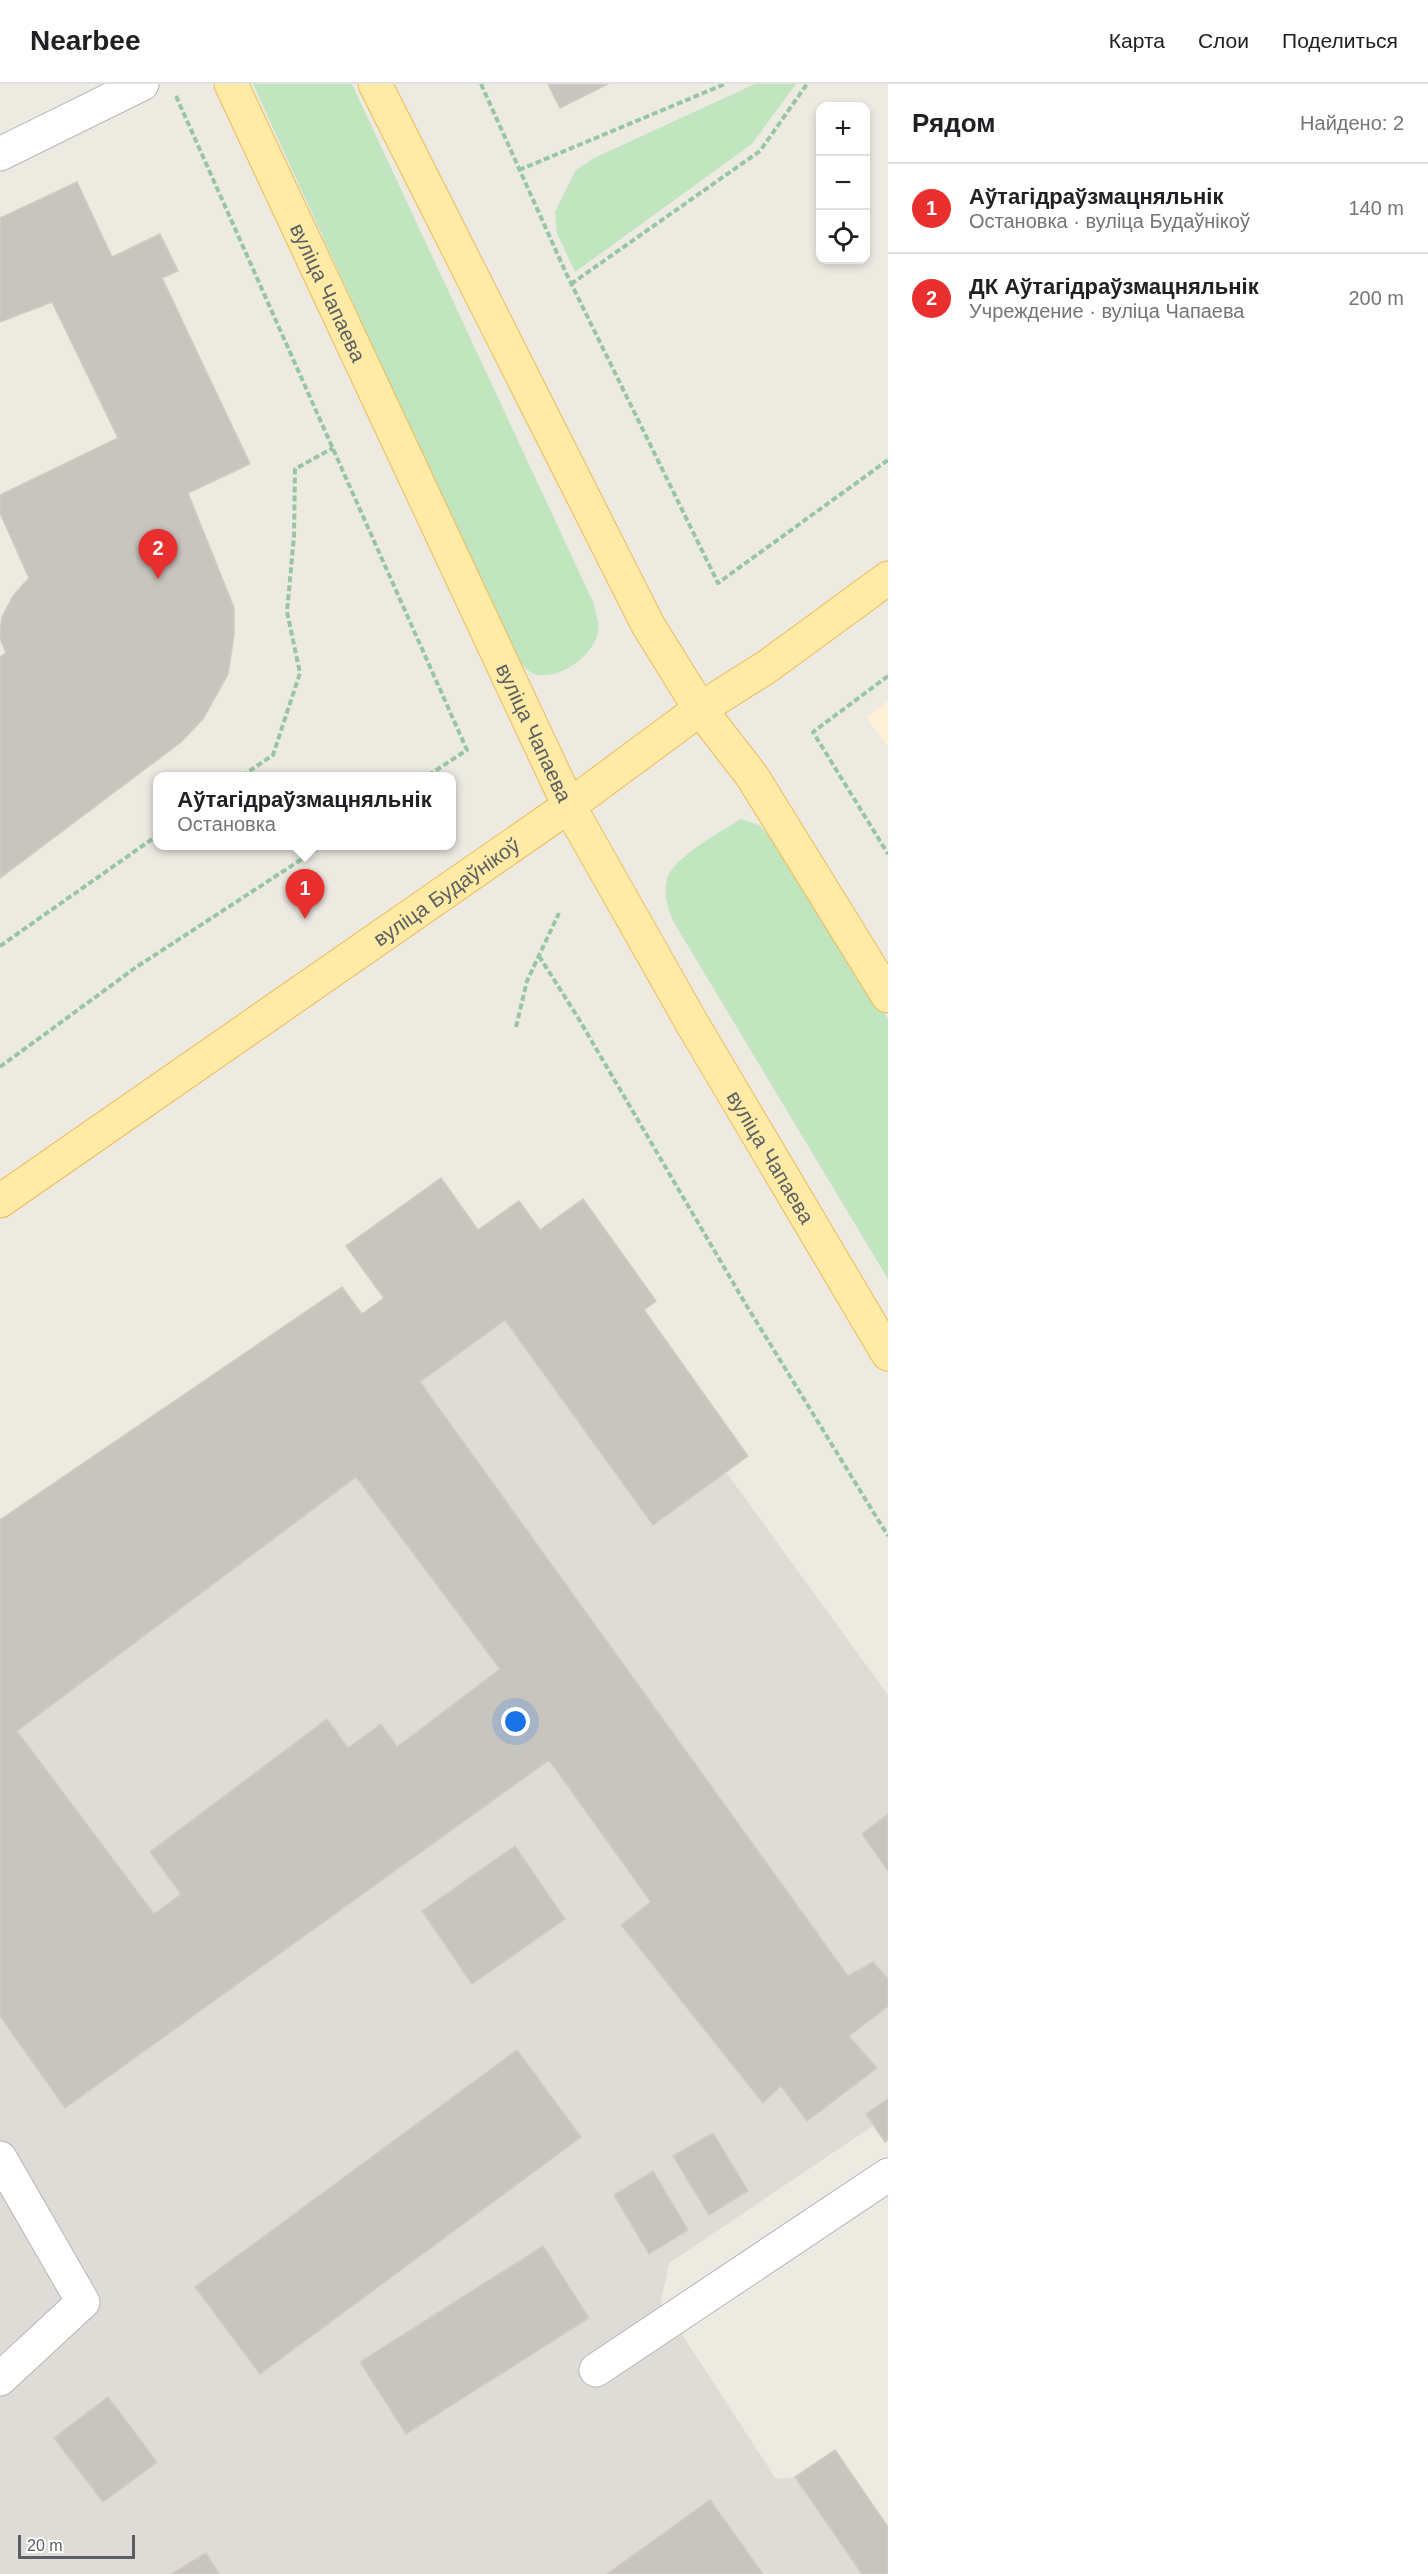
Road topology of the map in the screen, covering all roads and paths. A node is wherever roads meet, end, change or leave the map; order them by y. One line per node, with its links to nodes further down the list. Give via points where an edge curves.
1 (142, 84): 8 (lane)
2 (231, 84): 18 (main road, вуліца Чапаева)
3 (375, 84): 15 (main road, via 648,625)
4 (481, 84): 9 (path)
5 (725, 84): 9 (path)
6 (807, 84): 10 (path, via 760,151)
7 (175, 95): 11 (path)
8 (0, 153)
9 (519, 170): 10 (path)
10 (571, 284): 12 (path, via 717,584)
11 (333, 448): 16 (path, via 295,469 287,612 300,673 273,755); 17 (path, via 467,750)
12 (888, 460)
13 (888, 578): 15 (main road, вуліца Будаўнікоў, via 768,666)
14 (888, 676): 21 (path, via 813,732)
15 (700, 709): 18 (main road, вуліца Будаўнікоў); 25 (main road, via 752,776)
16 (249, 772)
17 (434, 772)
18 (569, 806): 28 (main road, вуліца Будаўнікоў); 29 (main road, вуліца Чапаева, via 693,1025)
19 (153, 839): 23 (path)
20 (316, 850): 27 (path, via 135,968)
21 (888, 854)
22 (559, 913): 24 (path)
23 (0, 946)
24 (539, 956): 26 (path, via 527,981); 30 (path)
25 (888, 996)
26 (516, 1027)
27 (0, 1067)
28 (0, 1201)
29 (888, 1354)
30 (888, 1536)
31 (0, 2158): 34 (lane, via 83,2302)
32 (888, 2175): 33 (lane)
33 (596, 2370)
34 (0, 2379)

